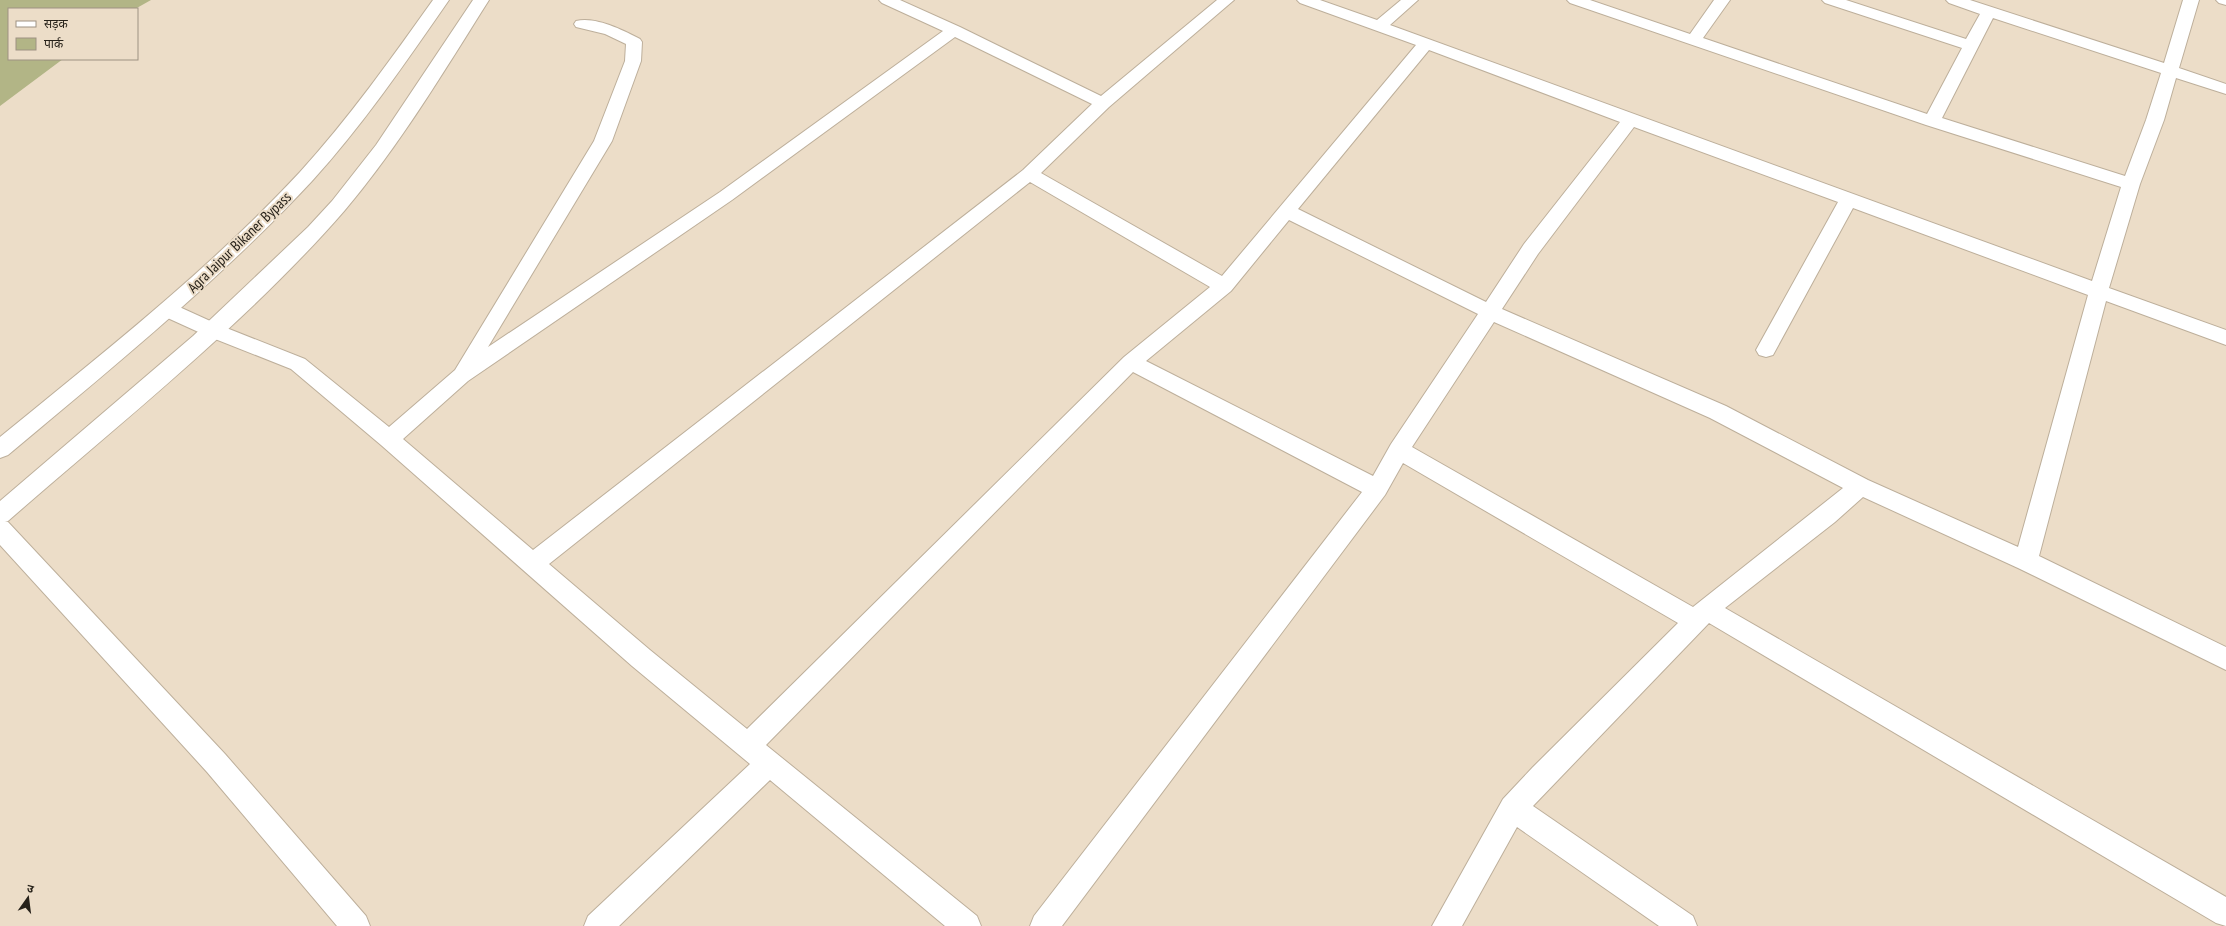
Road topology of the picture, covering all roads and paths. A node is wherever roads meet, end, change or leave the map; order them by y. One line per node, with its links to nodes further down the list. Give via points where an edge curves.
1 (441, 0): 30 (street, Agra Jaipur Bikaner Bypass, via 362,111 305,177)
2 (481, 0): 32 (street, via 376,158 316,230)
3 (887, 0): 15 (street)
4 (1226, 0): 21 (street)
5 (1305, 0): 14 (street)
6 (1410, 0): 14 (street)
7 (1575, 0): 16 (street)
8 (1722, 0): 16 (street)
9 (1830, 0): 18 (street)
10 (1954, 0): 12 (street)
11 (2191, 0): 19 (street)
12 (1990, 11): 18 (street); 19 (street)
13 (582, 24): 36 (street, via 610,30 634,42 633,61 603,141)
14 (1378, 26): 17 (street)
15 (954, 30): 21 (street); 36 (street, via 726,196)
16 (1693, 40): 23 (street)
17 (1426, 43): 22 (street); 27 (street)
18 (1972, 46): 23 (street)
19 (2170, 70): 20 (street); 25 (street)
20 (2226, 89)
21 (1103, 103): 24 (street)
22 (1631, 120): 26 (street); 31 (street, via 1531,249)
23 (1932, 121): 25 (street)
24 (1029, 174): 28 (street); 45 (street)
25 (2130, 184): 29 (street)
26 (1848, 201): 29 (street); 34 (street)
27 (1287, 211): 28 (street); 31 (street)
28 (1224, 286): 35 (street)
29 (2099, 290): 33 (street); 44 (street)
30 (168, 310): 32 (street); 38 (street, Agra Jaipur Bikaner Bypass)
31 (1490, 312): 39 (street); 40 (street, via 1718,412)
32 (212, 330): 37 (street, via 298,364); 42 (street)
33 (2226, 338)
34 (1766, 350)
35 (1131, 362): 41 (street); 48 (street)
36 (461, 376): 37 (street)
37 (389, 439): 45 (street)
38 (0, 449)
39 (1399, 450): 41 (street); 46 (street)
40 (1860, 486): 44 (street); 46 (street)
41 (1377, 489): 55 (street)
42 (0, 514)
43 (0, 530): 52 (street, via 216,763)
44 (2026, 561): 47 (street)
45 (532, 564): 48 (street)
46 (1701, 615): 50 (street); 51 (street)
47 (2226, 659)
48 (747, 746): 49 (street)
49 (769, 763): 53 (street); 54 (street)
50 (1513, 808): 56 (street); 57 (street)
51 (2226, 913)
52 (356, 926)
53 (598, 926)
54 (967, 926)
55 (1044, 926)
56 (1446, 926)
57 (1683, 926)

